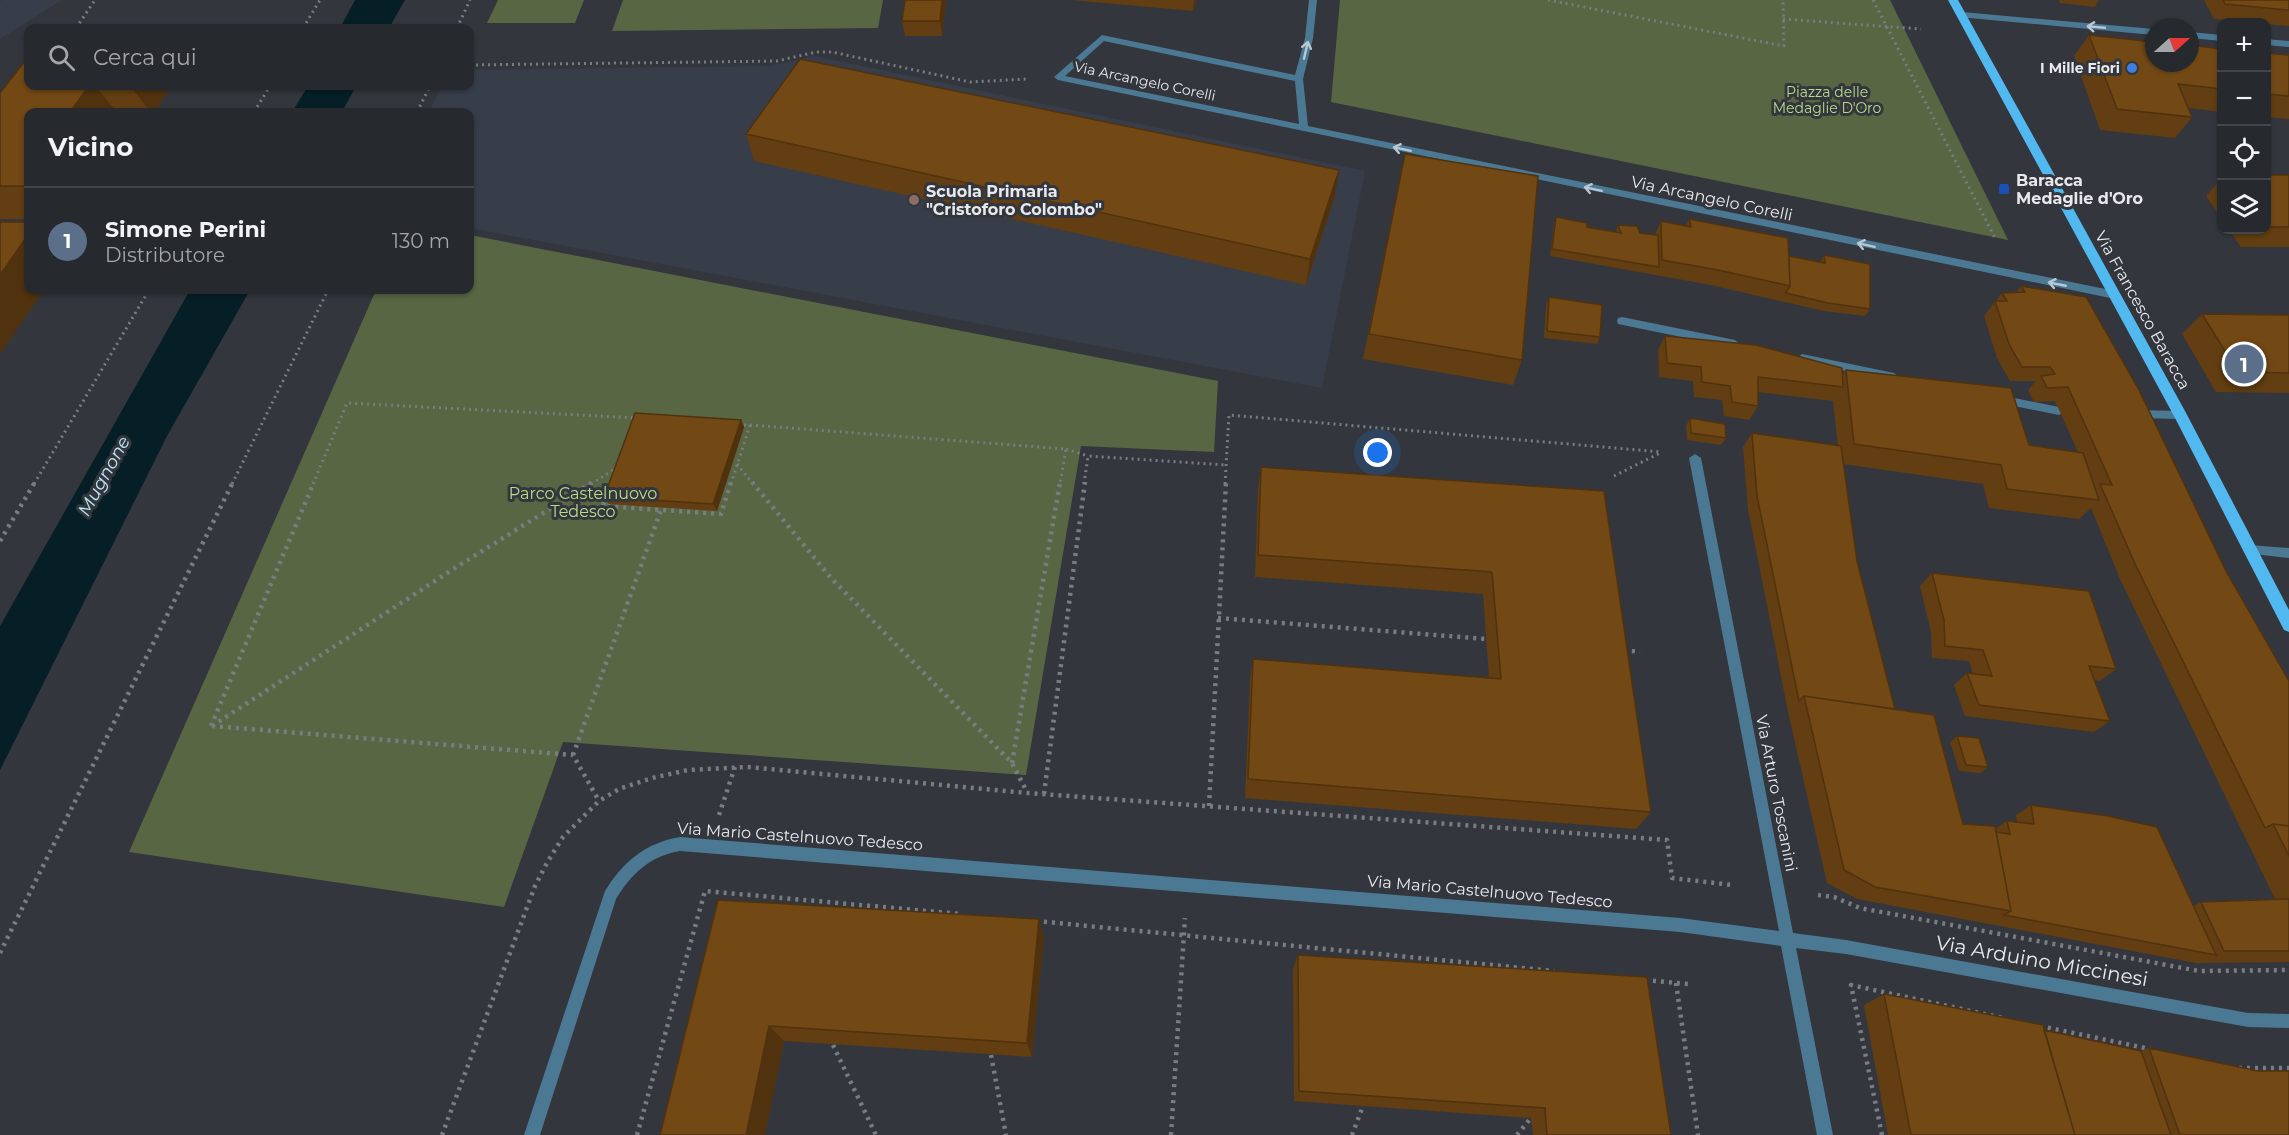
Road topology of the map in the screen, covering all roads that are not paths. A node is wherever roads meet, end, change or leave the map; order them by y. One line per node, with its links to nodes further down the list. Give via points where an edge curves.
1 (1313, 0): 9 (street, one-way to 1)
2 (1953, 0): 3 (main road, Via Francesco Baracca)
3 (1962, 15): 4 (street, one-way to 3); 11 (main road, Via Francesco Baracca)
4 (2145, 31)
5 (2199, 36): 6 (street)
6 (2217, 38)
7 (2271, 42): 8 (street)
8 (2289, 44)
9 (1299, 79): 10 (street); 10 (street, Via Arcangelo Corelli, via 1102,38 1058,77)
10 (1304, 129): 11 (street, Via Arcangelo Corelli, one-way to 10)
11 (2115, 295): 19 (main road, Via Francesco Baracca)
12 (1622, 321): 13 (street)
13 (1748, 347)
14 (1794, 357): 15 (street)
15 (1910, 380)
16 (1990, 397): 17 (street)
17 (2060, 411)
18 (2130, 414): 19 (street, Via Francesco Baracca)
19 (2180, 416): 21 (main road, Via Francesco Baracca)
20 (1695, 458): 24 (street, Via Arturo Toscanini)
21 (2249, 550): 22 (street); 23 (main road, Via Francesco Baracca)
22 (2289, 553)
23 (2289, 625)
24 (1788, 939): 25 (street, Via Arduino Miccinesi, via 2248,1020); 26 (street, Via Mario Castelnuovo Tedesco, via 1680,925 680,844 658,849 628,869 610,896); 27 (street, Via Arturo Toscanini)
25 (2289, 1021)
26 (532, 1135)
27 (1825, 1135)

